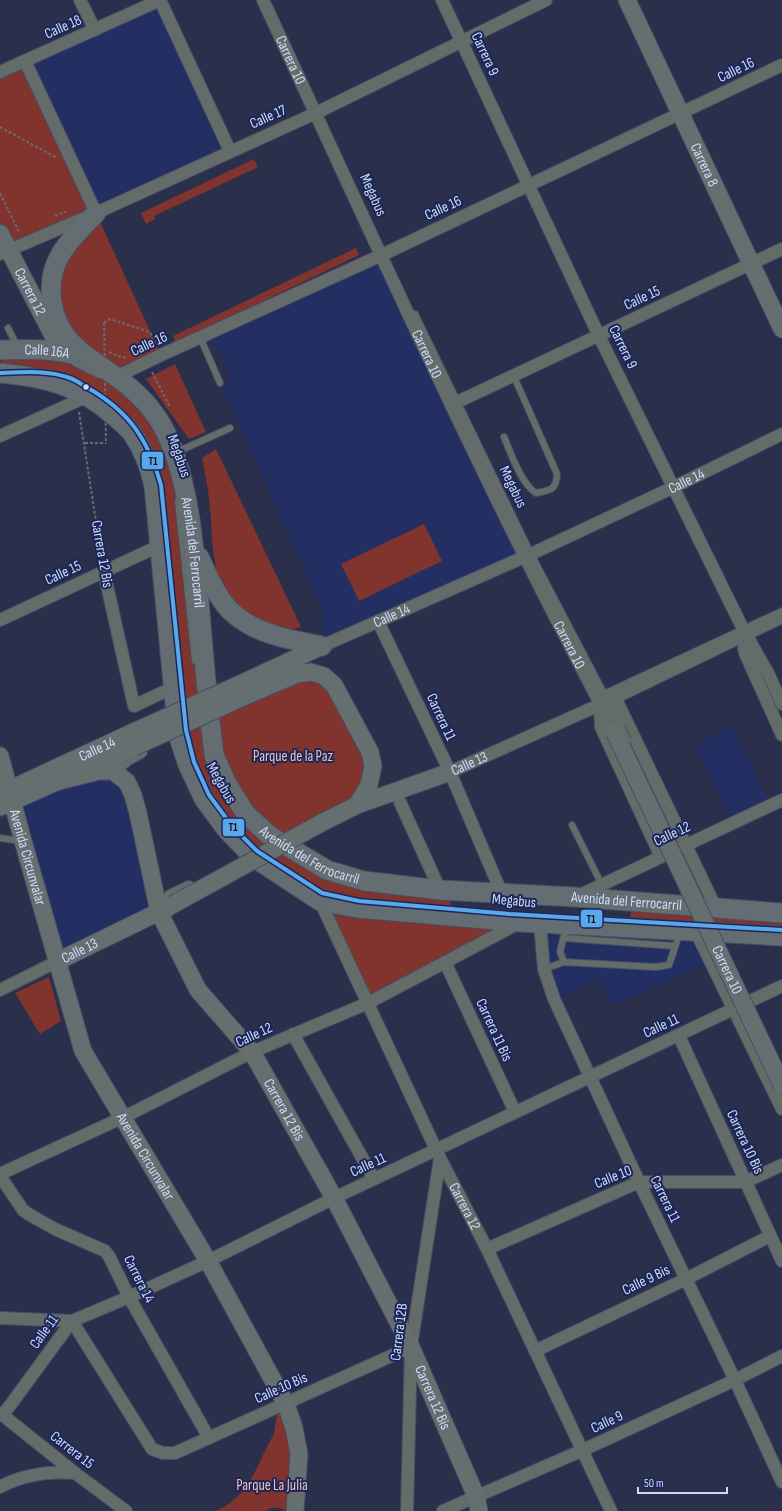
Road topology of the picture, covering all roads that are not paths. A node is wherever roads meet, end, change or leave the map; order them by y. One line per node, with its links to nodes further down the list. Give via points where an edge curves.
1 (80, 0): 8 (street)
2 (160, 0): 8 (street, Calle 18); 15 (street)
3 (263, 0): 13 (street, Carrera 10)
4 (270, 0): 13 (lane)
5 (442, 0): 9 (street, Carrera 9)
6 (546, 0): 9 (street, Calle 17)
7 (627, 0): 14 (main road, Carrera 8)
8 (95, 30): 10 (street, Calle 18)
9 (461, 42): 13 (street, Calle 17); 16 (street, Carrera 9)
10 (25, 61): 12 (street, Calle 18); 17 (street)
11 (782, 65): 14 (street, Calle 16)
12 (0, 72)
13 (318, 112): 15 (street, Calle 17); 21 (street, Carrera 10)
14 (681, 114): 16 (street, Calle 16); 22 (main road, Carrera 8)
15 (230, 152): 17 (street, Calle 17, via 170,183)
16 (528, 186): 21 (street, Calle 16); 25 (street, Carrera 9)
17 (96, 213): 20 (street, Calle 17); 27 (main road, via 62,250 54,269 51,290 54,312 62,331 75,348)
18 (0, 233): 20 (main road, Carrera 12)
19 (782, 249): 22 (street, Calle 15)
20 (4, 252): 28 (main road, Carrera 12)
21 (383, 255): 26 (street, Calle 16); 34 (street, Carrera 10)
22 (751, 264): 24 (main road, Carrera 8); 25 (street, Calle 15)
23 (8, 328): 29 (lane)
24 (782, 329)
25 (599, 336): 30 (street, Calle 15); 40 (street, Carrera 9)
26 (200, 337): 31 (street, Calle 16); 32 (lane)
27 (98, 355): 28 (main road, Calle 16A); 31 (main road, Avenida del Ferrocarril)
28 (64, 356): 29 (main road, Calle 16A, via 47,349); 31 (lane, via 74,363)
29 (3, 362): 33 (main road, Avenida del Ferrocarril, via 42,379 69,386); 91 (lane, Megabus, via 70,378 106,398 136,427 146,441 156,463 161,485 186,730 194,762 209,795 232,826 270,861 322,893 359,901 510,914)
30 (514, 375): 34 (street, Calle 15); 38 (lane, via 557,474 556,484 552,489 536,493 531,490 520,474)
31 (110, 377): 39 (main road, Avenida del Ferrocarril, via 137,394 153,413 165,430)
32 (220, 383)
33 (82, 399): 37 (street); 42 (main road, Avenida del Ferrocarril, via 102,405 131,431 139,445 149,466 154,486)
34 (454, 404): 44 (street, Carrera 10)
35 (230, 428): 39 (lane)
36 (782, 434): 40 (street, Calle 14)
37 (0, 436)
38 (504, 437)
39 (171, 458): 43 (main road, Avenida del Ferrocarril, via 183,482)
40 (674, 487): 44 (street, Calle 14); 50 (street, Carrera 9)
41 (176, 491): 52 (lane, Megabus)
42 (161, 545): 45 (street, Calle 15); 53 (main road, Avenida del Ferrocarril)
43 (194, 547): 51 (main road, via 217,592 233,614 267,633); 82 (main road, Avenida del Ferrocarril, via 214,755 226,784 246,814 270,836 327,870 364,880)
44 (528, 555): 49 (street, Calle 14); 56 (street, Carrera 10); 56 (lane)
45 (104, 572): 48 (street, Calle 15); 53 (street, Carrera 12 Bis, via 134,706)
46 (782, 611): 50 (lane)
47 (782, 617): 50 (street, Calle 13)
48 (0, 620)
49 (378, 621): 51 (street, Calle 14); 66 (street, Carrera 11)
50 (745, 631): 56 (street, Calle 13); 57 (street, Carrera 9); 61 (street, via 745,653)
51 (322, 646): 54 (main road, Calle 14)
52 (195, 664)
53 (174, 687): 60 (main road, Avenida del Ferrocarril)
54 (241, 691): 62 (main road, Calle 14, bridge); 72 (main road, Calle 14, via 296,674 312,672 324,676 334,685 370,752 373,766 369,785)
55 (198, 695): 58 (lane)
56 (607, 699): 59 (street, Carrera 10); 66 (street, Calle 13); 76 (street, Carrera 10); 79 (street, Carrera 10, via 601,727)
57 (782, 704)
58 (202, 727)
59 (619, 731): 63 (lane, bridge); 110 (main road, Carrera 10, bridge)
60 (178, 735): 65 (street, via 128,759); 78 (main road, Avenida del Ferrocarril, via 188,765 204,799 227,830)
61 (782, 735)
62 (131, 740): 67 (main road, Calle 14); 69 (main road, Calle 14)
63 (629, 743)
64 (0, 756): 69 (main road, Avenida Circunvalar)
65 (113, 771): 67 (main road, via 99,771); 87 (main road, Carrera 12 Bis, via 127,782 133,795)
66 (450, 772): 72 (main road, Calle 13); 83 (street, Carrera 11)
67 (55, 782): 69 (main road, Calle 14)
68 (225, 794): 77 (lane, Megabus, via 242,818)
69 (5, 798): 75 (main road, Avenida Circunvalar)
70 (782, 800): 76 (street, Calle 12)
71 (400, 802): 82 (street)
72 (357, 805): 87 (main road, Calle 13, bridge)
73 (572, 825): 81 (lane)
74 (0, 838): 75 (lane)
75 (23, 841): 96 (main road, Avenida Circunvalar)
76 (681, 847): 79 (street, Calle 12); 86 (street, Carrera 10)
77 (282, 853)
78 (252, 857): 85 (main road, Avenida del Ferrocarril); 87 (street, Calle 13, via 170,896)
79 (661, 857): 81 (street, Calle 12)
80 (355, 885): 82 (lane)
81 (602, 885): 84 (street, Calle 12)
82 (442, 894): 83 (main road, Avenida del Ferrocarril)
83 (502, 894): 84 (main road, Avenida del Ferrocarril)
84 (575, 897): 86 (main road, Avenida del Ferrocarril)
85 (320, 901): 89 (main road, Avenida del Ferrocarril, via 357,908); 103 (street, Carrera 12)
86 (710, 908): 88 (main road, Avenida del Ferrocarril); 93 (lane); 95 (lane)
87 (165, 909): 96 (main road, Calle 13); 108 (main road, Carrera 12 Bis, via 198,990)
88 (782, 912)
89 (520, 922): 90 (main road, Avenida del Ferrocarril); 97 (street, Calle 12)
90 (540, 924): 92 (main road, Avenida del Ferrocarril); 99 (street, Carrera 11)
91 (782, 930)
92 (565, 931): 93 (main road, Avenida del Ferrocarril); 98 (lane, via 560,952)
93 (687, 931): 94 (main road, Avenida del Ferrocarril); 98 (lane, via 669,964 655,967); 104 (street, Carrera 10)
94 (782, 936)
95 (721, 938)
96 (58, 961): 101 (street, Calle 13); 113 (main road, Avenida Circunvalar, via 83,1051)
97 (444, 962): 103 (street, Calle 12); 112 (street, Carrera 11 Bis)
98 (564, 962): 99 (lane)
99 (544, 969): 109 (street, Carrera 11, via 554,999)
100 (782, 986): 104 (street, Calle 11)
101 (0, 990)
102 (748, 996): 105 (lane)
103 (368, 1002): 106 (street, Calle 12); 114 (street, Carrera 12)
104 (734, 1009): 107 (street, Calle 11); 111 (street, Carrera 10)
105 (755, 1010)
106 (293, 1034): 108 (street, Calle 12); 117 (street)
107 (678, 1036): 109 (street, Calle 11); 119 (street, Carrera 10 Bis)
108 (252, 1052): 113 (street, Calle 12); 120 (main road, Carrera 12 Bis)
109 (591, 1077): 112 (street, Calle 11); 118 (street, Carrera 11)
110 (782, 1085)
111 (782, 1109)
112 (515, 1112): 114 (street, Calle 11)
113 (122, 1118): 116 (street, Calle 12); 123 (main road, Avenida Circunvalar)
114 (439, 1154): 117 (street, Calle 11); 122 (street, Carrera 12); 129 (street, Carrera 12B)
115 (782, 1165): 119 (street, Calle 10)
116 (0, 1175): 126 (street, Carrera 14, via 23,1210 55,1229 105,1251)
117 (374, 1179): 120 (street, Calle 11)
118 (639, 1182): 119 (street, Calle 10); 122 (street, Calle 10); 125 (street, Carrera 11)
119 (745, 1182): 121 (street, Carrera 10 Bis)
120 (334, 1198): 123 (street, Calle 11); 129 (main road, Carrera 12 Bis)
121 (770, 1236): 124 (street, Carrera 10 Bis); 125 (street, Calle 9 Bis)
122 (487, 1249): 130 (street, Carrera 12)
123 (208, 1261): 126 (street, Calle 11); 133 (main road, Avenida Circunvalar)
124 (782, 1261)
125 (686, 1279): 130 (street, Calle 9 Bis); 132 (street, Carrera 11)
126 (129, 1297): 128 (street, Calle 11); 135 (street, Carrera 14)
127 (0, 1318): 128 (street)
128 (72, 1321): 134 (street, Calle 11); 135 (street, Calle 10 Bis, via 152,1449 163,1453 175,1453)
129 (411, 1347): 133 (street, Calle 10 Bis); 140 (main road, Carrera 12 Bis); 143 (street, Carrera 12B)
130 (535, 1351): 136 (street, Carrera 12)
131 (782, 1356): 132 (street, Calle 9)
132 (735, 1380): 136 (street, Calle 9); 138 (street, Carrera 11)
133 (286, 1404): 135 (street, Calle 10 Bis); 142 (main road, Avenida Circunvalar, via 299,1454)
134 (2, 1414): 137 (street, Carrera 15)
135 (209, 1438)
136 (583, 1450): 140 (street, Calle 9); 145 (street, Carrera 12)
137 (75, 1473): 139 (street, via 58,1472 25,1476); 141 (street, Carrera 15)
138 (782, 1482)
139 (0, 1487)
140 (478, 1503): 144 (street, Calle 9)
141 (126, 1511)
142 (295, 1511)
143 (407, 1511)
144 (443, 1511)
145 (611, 1511)

